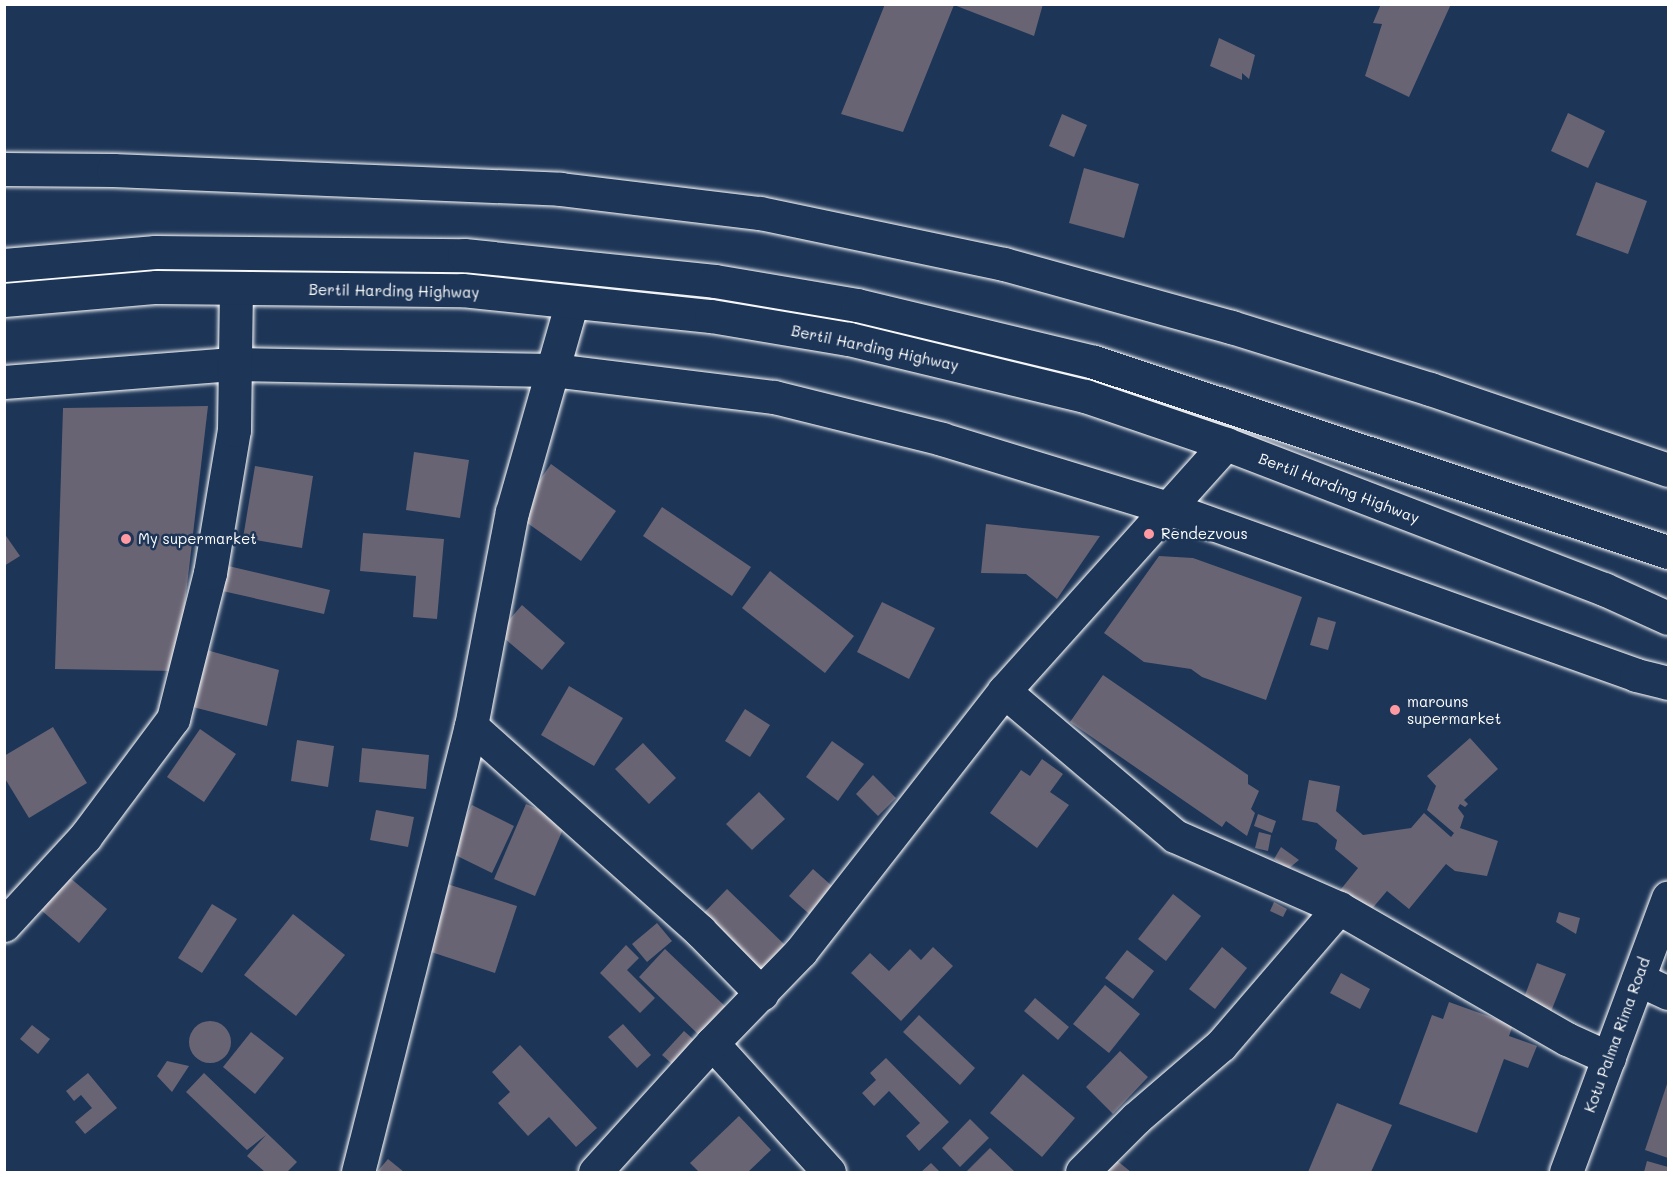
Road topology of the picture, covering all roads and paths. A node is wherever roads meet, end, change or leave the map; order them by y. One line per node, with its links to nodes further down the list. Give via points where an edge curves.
1 (4, 169): 10 (street, via 561,189 771,215 1004,264 1231,327)
2 (4, 265): 12 (street, via 156,252 464,255 715,281 845,303 1094,362)
3 (236, 290): 4 (street, Bertil Harding Highway, via 156,287); 5 (street, Bertil Harding Highway, via 450,290); 6 (street)
4 (4, 300)
5 (572, 302): 7 (street); 9 (street, Bertil Harding Highway, via 711,316 849,339 1085,396)
6 (235, 364): 7 (street); 8 (street); 19 (street, via 234,430 212,562 173,719 85,837)
7 (553, 370): 11 (street, via 774,397 942,438); 16 (street, via 512,512)
8 (4, 382)
9 (1226, 444): 11 (street); 13 (street, Bertil Harding Highway, via 1604,589)
10 (1668, 470)
11 (1168, 508): 14 (street, via 1636,675); 15 (street)
12 (1668, 552)
13 (1668, 618)
14 (1668, 683)
15 (1004, 691): 18 (street, via 1175,836); 22 (street, via 801,951)
16 (471, 726): 22 (street, via 700,931); 25 (street)
17 (1668, 897): 20 (street, Kotu Palma Rima Road)
18 (1339, 908): 24 (street, via 1567,1040); 28 (street, via 1221,1045 1136,1118)
19 (4, 925)
20 (1638, 979): 21 (street); 24 (street, Kotu Palma Rima Road)
21 (1668, 993)
22 (762, 994): 23 (street)
23 (712, 1042): 26 (street); 27 (street)
24 (1608, 1058): 29 (street, Kotu Palma Rima Road)
25 (358, 1173)
26 (595, 1173)
27 (829, 1173)
28 (1082, 1173)
29 (1566, 1173)

